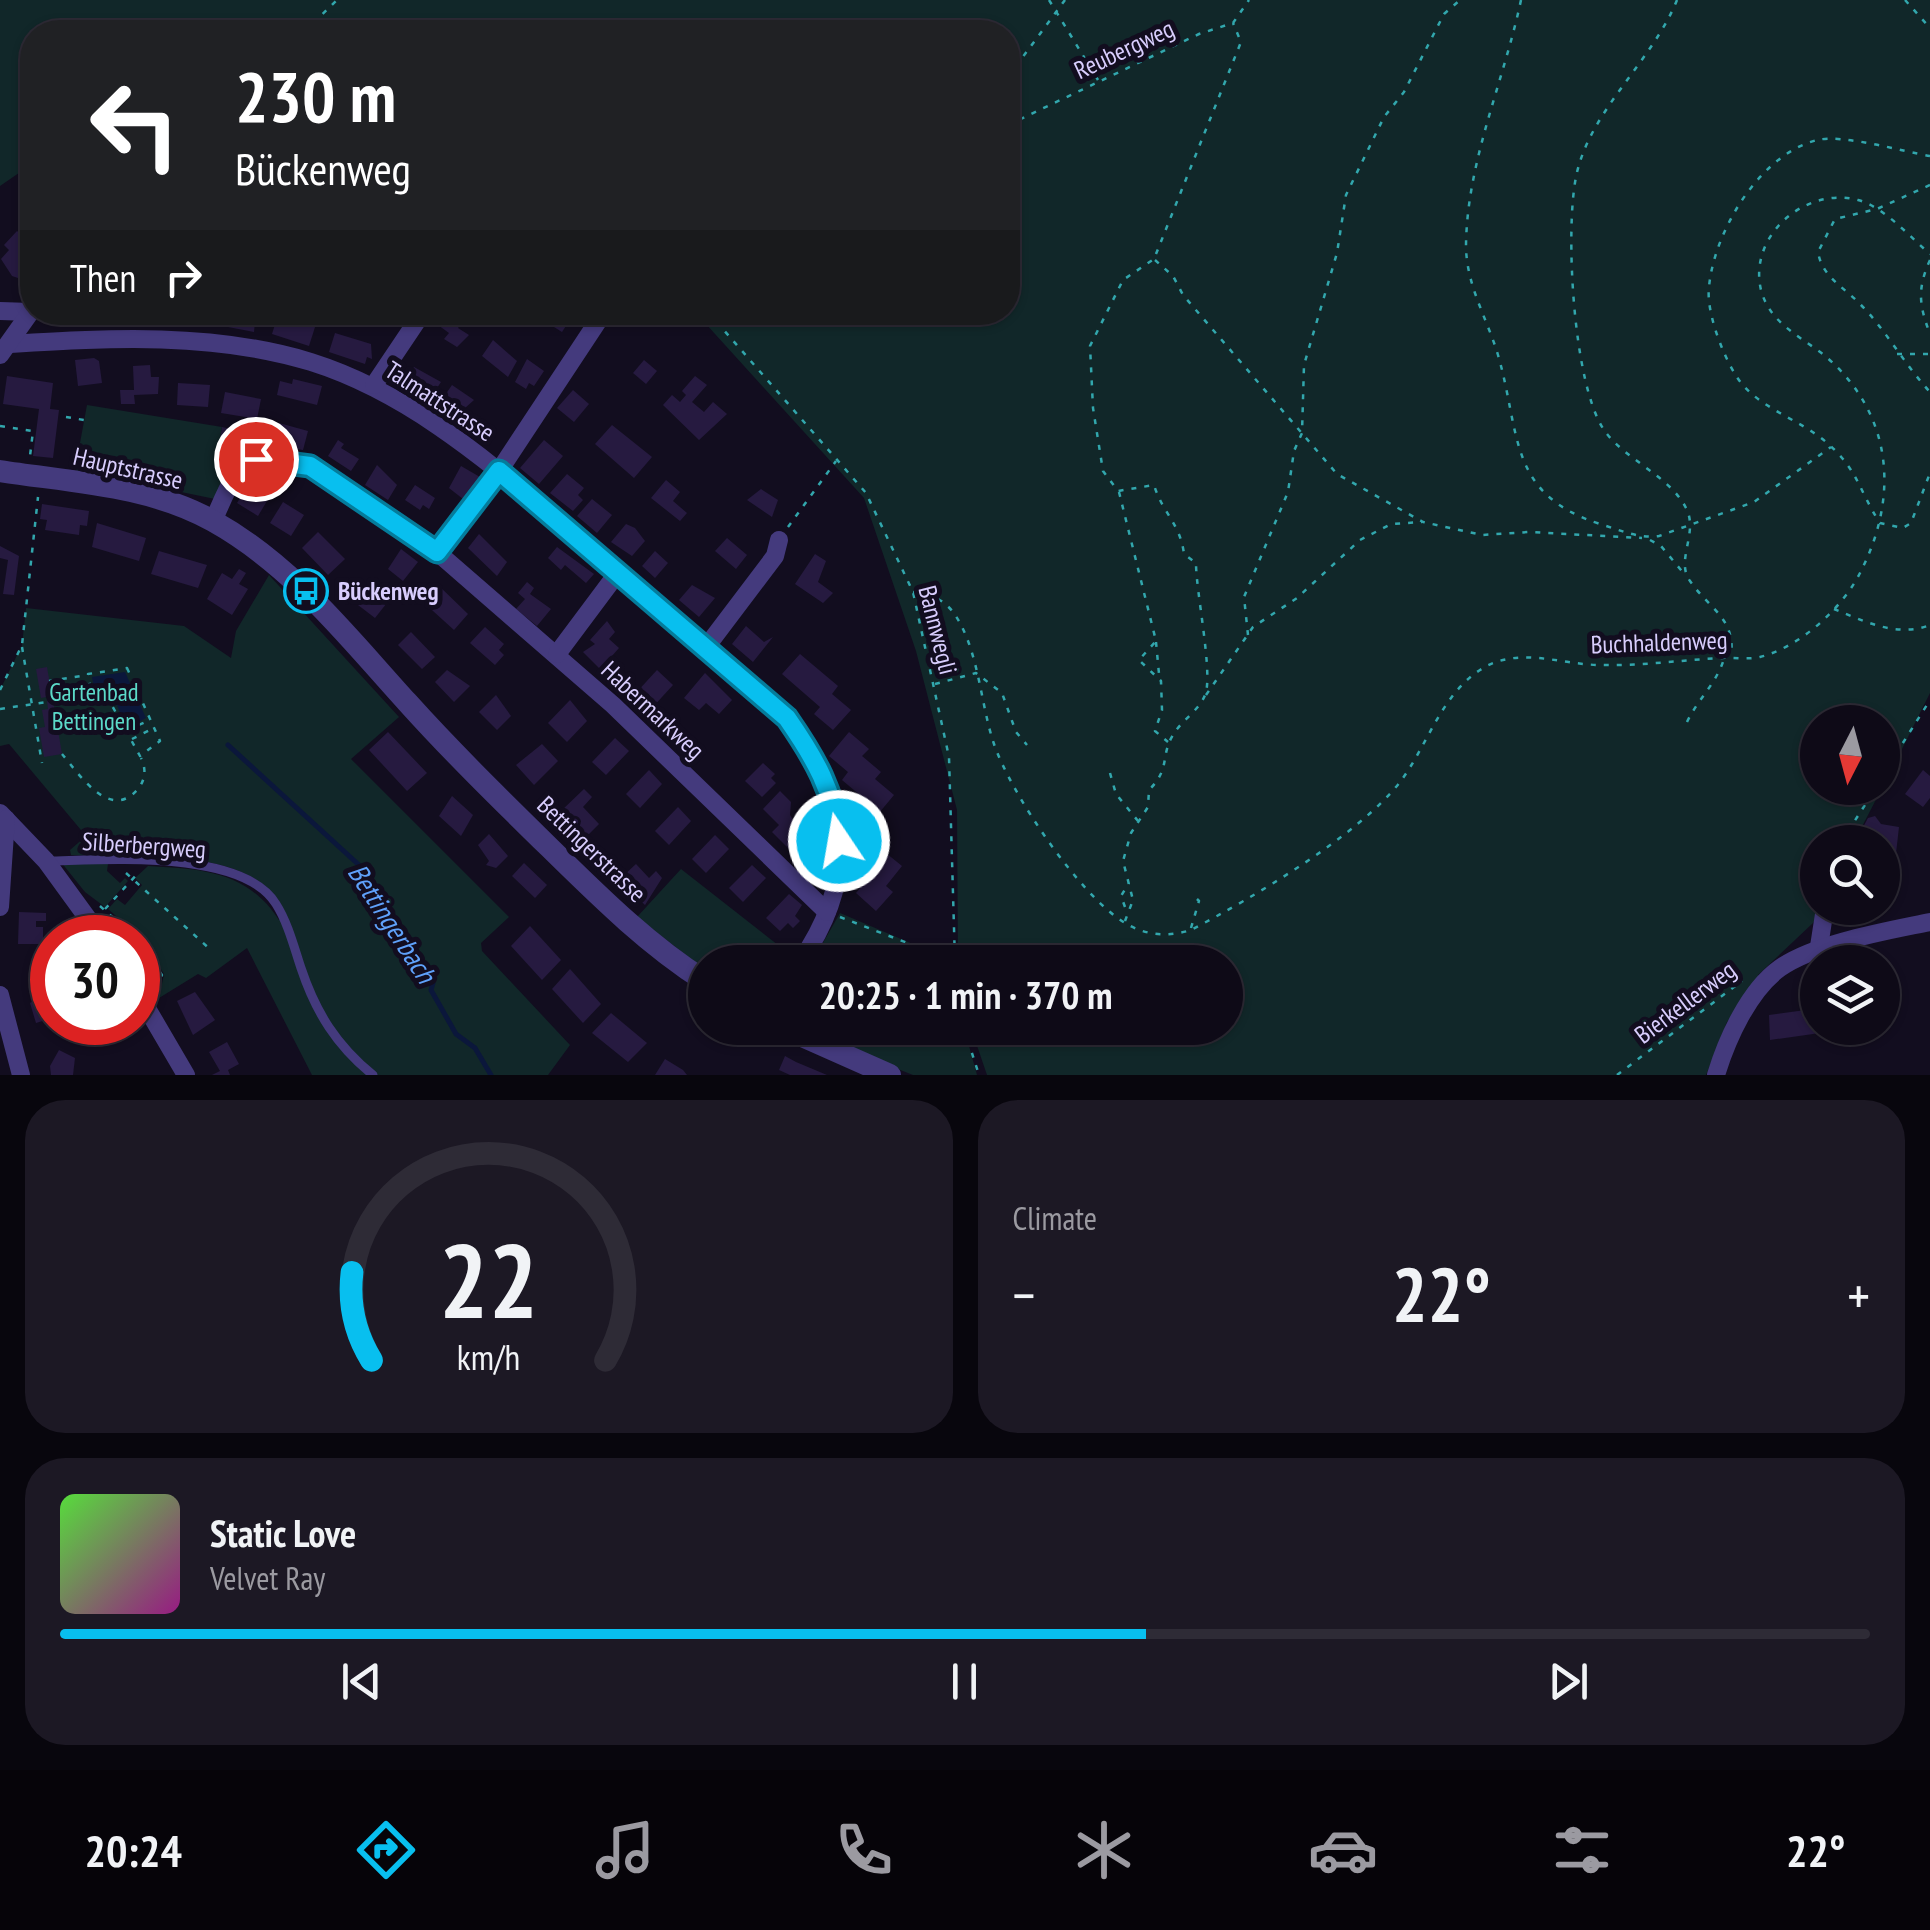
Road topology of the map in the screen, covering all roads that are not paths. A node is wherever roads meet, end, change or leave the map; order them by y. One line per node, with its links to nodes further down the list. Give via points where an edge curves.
1 (22, 325): 4 (street)
2 (414, 325): 5 (street)
3 (595, 325): 6 (street)
4 (5, 349): 5 (street, Talmattstrasse, via 116,337 238,345)
5 (374, 385): 6 (street, Talmattstrasse)
6 (499, 471): 10 (street); 11 (street, Talmattstrasse)
7 (0, 472): 8 (street, Hauptstrasse, via 34,467)
8 (213, 521): 10 (street, via 240,469 256,459 310,466); 14 (street, Hauptstrasse, via 306,591)
9 (777, 548): 12 (street)
10 (437, 552): 13 (street, Habermarkweg)
11 (619, 571): 12 (street, Talmattstrasse); 13 (street)
12 (707, 646): 18 (street, Talmattstrasse, via 787,718 819,764 837,816 841,866)
13 (556, 654): 18 (street, Habermarkweg)
14 (449, 748): 24 (street, Bettingerstrasse, via 620,916)
15 (3, 816): 16 (street); 17 (street)
16 (46, 861): 19 (street); 30 (lane, Silberbergweg, via 201,866 248,878 274,900 328,1029)
17 (0, 907)
18 (828, 912): 21 (street, Talmattstrasse)
19 (85, 915)
20 (1930, 922): 22 (street)
21 (810, 945)
22 (1847, 945)
23 (1800, 960): 32 (street, via 1780,968 1755,997)
24 (688, 969)
25 (0, 995): 28 (street)
26 (160, 1022): 29 (street)
27 (822, 1045): 31 (street)
28 (21, 1075)
29 (186, 1075)
30 (373, 1075)
31 (890, 1075)
32 (1716, 1075)

